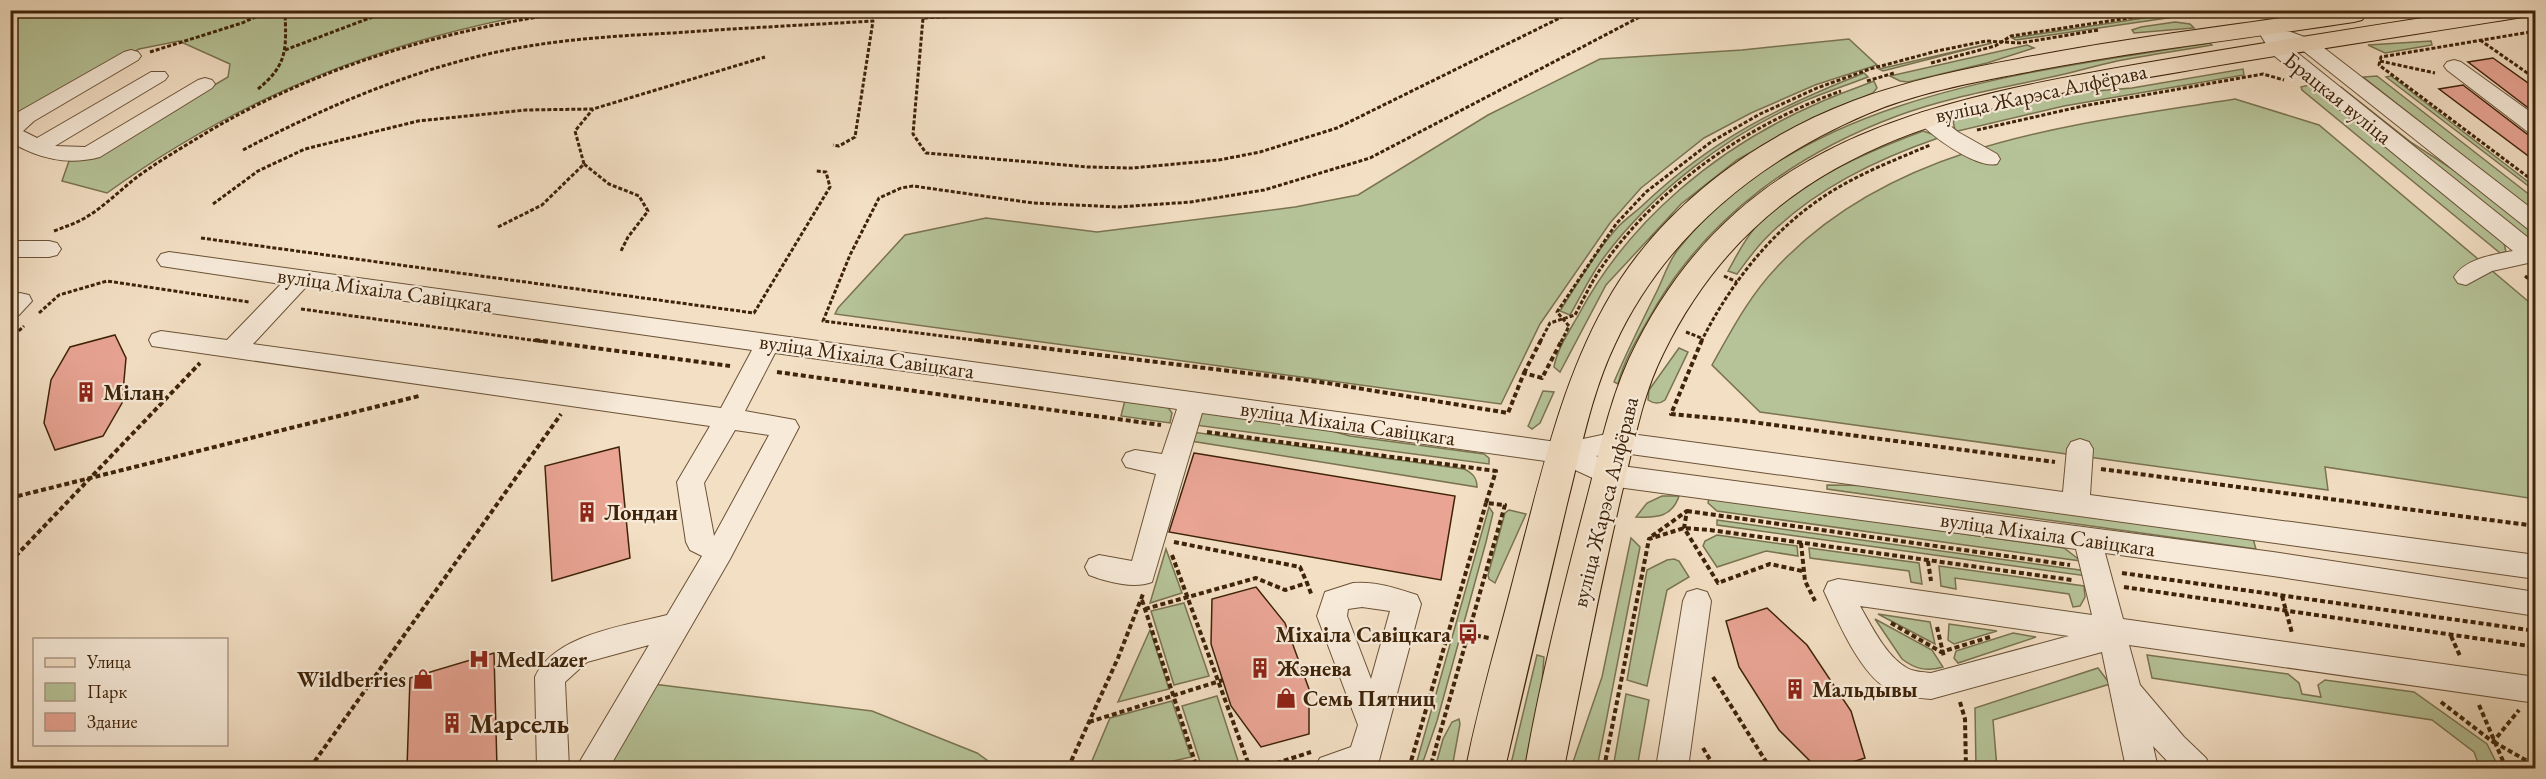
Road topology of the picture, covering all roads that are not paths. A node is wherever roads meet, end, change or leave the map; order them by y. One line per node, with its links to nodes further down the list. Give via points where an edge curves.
1 (2383, 10): 3 (main road, вуліца Жарэса Алфёрава)
2 (2523, 10): 4 (main road, вуліца Жарэса Алфёрава)
3 (2273, 39): 4 (main road, вуліца Жарэса Алфёрава); 9 (main road, вуліца Жарэса Алфёрава, via 2175,65 2066,85); 17 (street, Брацкая вуліца); 27 (main road, вуліца Жарэса Алфёрава, via 2042,62 1901,93 1815,128 1748,167 1686,219 1631,286 1600,343 1581,390)
4 (2308, 45): 14 (street, Брацкая вуліца)
5 (132, 56): 11 (street, via 27,116)
6 (2454, 66): 10 (street)
7 (158, 76): 12 (street)
8 (205, 84): 12 (street, via 92,152 70,156)
9 (1927, 118): 13 (street, via 1950,137); 28 (main road, вуліца Жарэса Алфёрава, via 1850,148 1788,185 1704,265 1671,310 1645,357 1622,418)
10 (2535, 127)
11 (10, 133): 12 (street)
12 (36, 148)
13 (1989, 159)
14 (2535, 224)
15 (50, 240): 16 (street)
16 (10, 249)
17 (2534, 255): 19 (street, via 2485,265)
18 (170, 260): 20 (street, вуліца Міхаіла Савіцкага)
19 (2466, 277)
20 (301, 278): 22 (street, вуліца Міхаіла Савіцкага); 23 (street)
21 (161, 340): 23 (street)
22 (768, 343): 24 (street, вуліца Міхаіла Савіцкага); 25 (street)
23 (224, 348): 25 (street)
24 (1193, 402): 27 (street, вуліца Міхаіла Савіцкага); 30 (street)
25 (728, 419): 33 (street, via 690,482 700,542); 33 (street, via 786,427)
26 (2080, 449): 31 (street)
27 (1564, 453): 28 (street, вуліца Міхаіла Савіцкага); 47 (main road, вуліца Жарэса Алфёрава)
28 (1613, 459): 31 (street, вуліца Міхаіла Савіцкага); 32 (street, вуліца Міхаіла Савіцкага); 48 (main road, вуліца Жарэса Алфёрава)
29 (1135, 460): 30 (street)
30 (1172, 465): 34 (street, via 1142,574)
31 (2076, 505): 35 (street, вуліца Міхаіла Савіцкага)
32 (2088, 540): 37 (street, вуліца Міхаіла Савіцкага); 39 (street)
33 (720, 551): 38 (street)
34 (1099, 567)
35 (2535, 567)
36 (1711, 593): 49 (street)
37 (2535, 604)
38 (676, 625): 45 (street, via 578,652 550,677); 46 (street)
39 (2109, 629): 39 (street, via 1934,607 1838,591 1853,623 1886,670 1896,678 1919,685 1930,686 2092,643); 40 (street); 41 (street)
40 (2126, 690): 50 (street); 51 (street)
41 (2535, 690)
42 (1374, 728): 44 (street)
43 (1323, 760): 44 (street)
44 (1363, 763)
45 (553, 768)
46 (592, 768)
47 (1485, 768)
48 (1544, 768)
49 (1672, 768)
50 (2142, 768)
51 (2195, 768)

